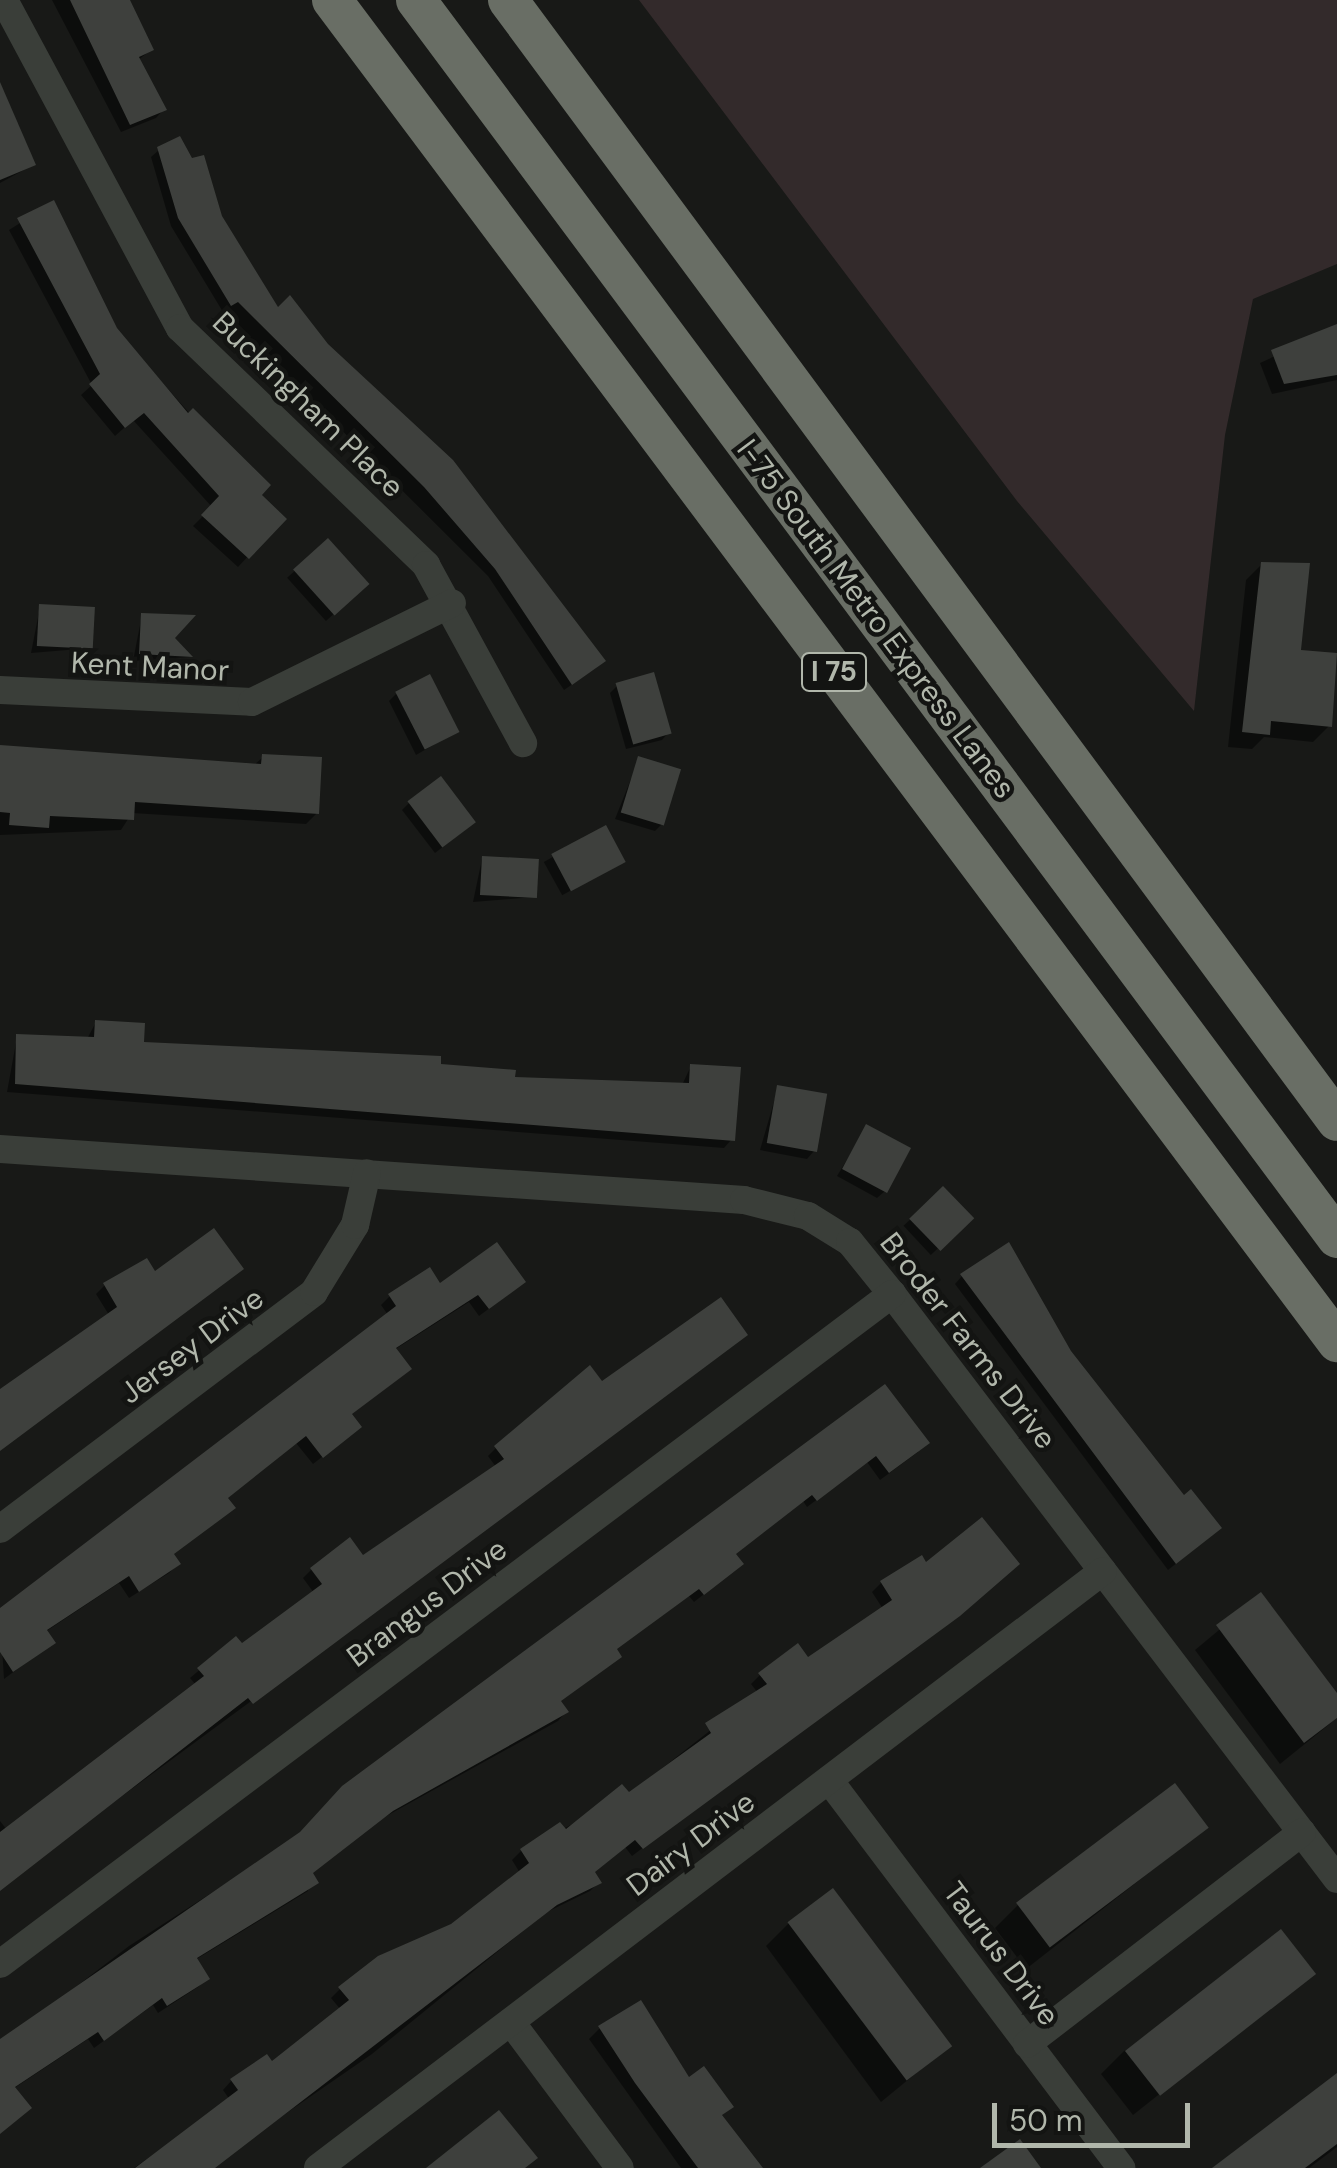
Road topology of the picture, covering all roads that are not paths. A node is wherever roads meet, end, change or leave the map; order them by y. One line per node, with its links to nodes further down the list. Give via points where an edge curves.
1 (4, 0): 5 (street, Buckingham Place)
2 (332, 0): 15 (highway, I 75)
3 (416, 0): 13 (highway, I-75 South Metro Express Lanes)
4 (508, 0): 10 (highway)
5 (24, 29): 6 (street); 7 (street, Buckingham Place, via 180,328 394,532)
6 (0, 45)
7 (452, 603): 8 (street, Kent Manor, via 252,702); 9 (street, Buckingham Place)
8 (0, 690)
9 (523, 742)
10 (1337, 1120)
11 (0, 1149): 12 (street, Broder Farms Drive)
12 (367, 1173): 14 (street, Broder Farms Drive, via 744,1200 808,1216 850,1242); 16 (street, Jersey Drive, via 355,1225 314,1292)
13 (1337, 1238)
14 (892, 1294): 17 (street, Broder Farms Drive); 21 (street, Brangus Drive)
15 (1337, 1342)
16 (0, 1529)
17 (1103, 1572): 18 (street, Dairy Drive); 19 (street, Broder Farms Drive)
18 (829, 1780): 22 (street, Dairy Drive); 23 (street, Taurus Drive)
19 (1302, 1832): 20 (street, Broder Farms Drive); 23 (street)
20 (1337, 1879)
21 (0, 1964)
22 (511, 2022): 24 (street, Dairy Drive); 25 (street)
23 (1028, 2044): 26 (street, Taurus Drive)
24 (318, 2168)
25 (620, 2168)
26 (1121, 2168)

